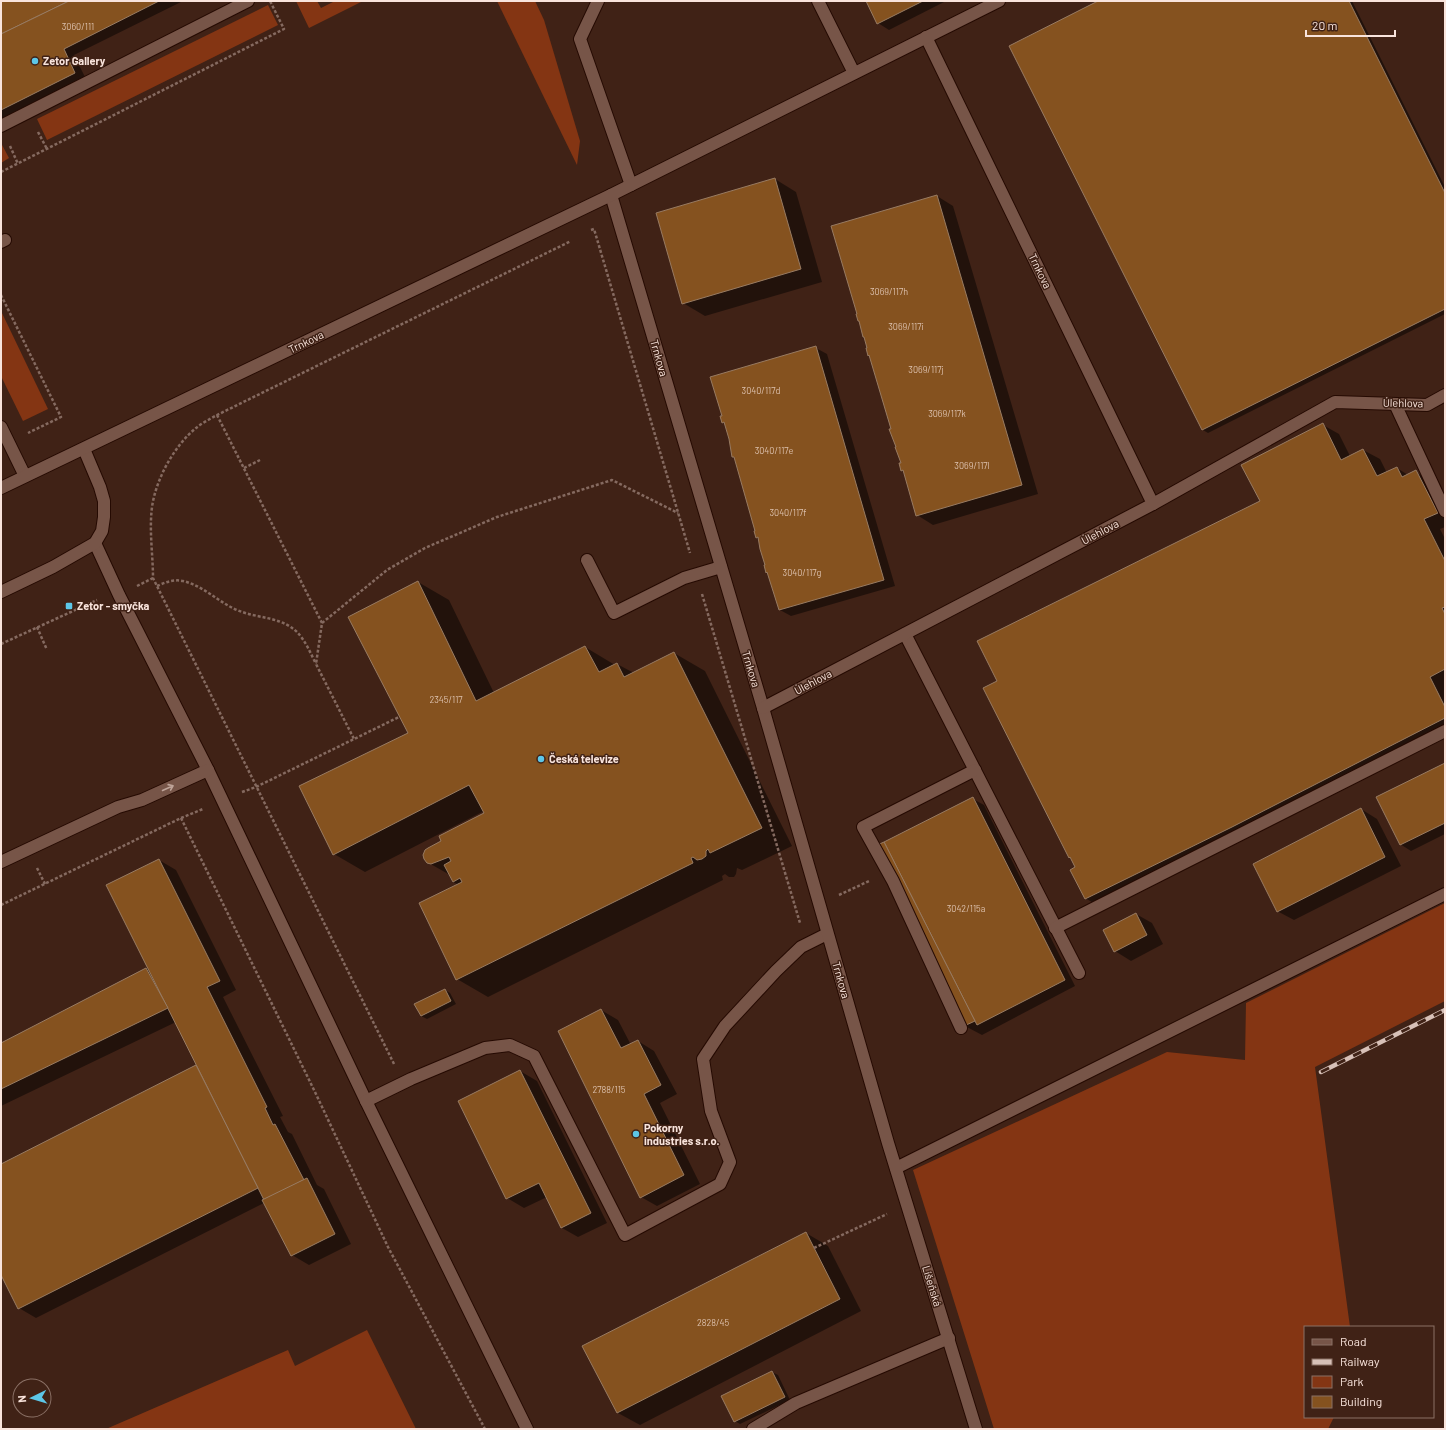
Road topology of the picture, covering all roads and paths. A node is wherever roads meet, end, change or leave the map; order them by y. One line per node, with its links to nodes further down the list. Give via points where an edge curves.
1 (248, 1): 8 (street)
2 (270, 1): 9 (path, via 284,29)
3 (598, 1): 10 (street, via 580,39)
4 (818, 1): 7 (street)
5 (999, 1): 6 (street, Trnkova)
6 (926, 37): 7 (street, Trnkova); 25 (street, Trnkova)
7 (854, 74): 10 (street, Trnkova)
8 (1, 126)
9 (1, 172)
10 (632, 185): 11 (street, Trnkova)
11 (611, 195): 20 (street, Trnkova); 30 (street, Trnkova)
12 (587, 233): 27 (path, via 594,229)
13 (573, 240): 17 (path)
14 (1, 295): 19 (path, via 61,417)
15 (1445, 395): 16 (street, Úlehlova, via 1427,404)
16 (1395, 404): 25 (street, Úlehlova, via 1335,402); 26 (street)
17 (217, 415): 22 (path); 32 (path, via 197,427 168,461 152,507)
18 (1, 427): 19 (street)
19 (9, 443): 23 (street)
20 (84, 449): 23 (street, Trnkova); 28 (street, via 104,501 102,531)
21 (260, 460): 22 (path)
22 (244, 468): 37 (path)
23 (25, 476): 24 (street, Trnkova)
24 (1, 488)
25 (1153, 504): 39 (street, Úlehlova)
26 (1445, 511)
27 (678, 513): 31 (path); 37 (path, via 612,480 497,517 425,548 386,570)
28 (95, 543): 35 (street); 47 (street, via 118,595)
29 (588, 560): 31 (street, via 614,613)
30 (721, 567): 31 (street); 43 (street, Trnkova)
31 (696, 574): 57 (path)
32 (153, 578): 33 (path); 34 (path)
33 (157, 586): 42 (path, via 167,581 183,581 197,585 237,610 285,623 298,633); 49 (path)
34 (135, 587)
35 (1, 592)
36 (101, 598): 38 (path)
37 (322, 623): 42 (path)
38 (37, 627): 40 (path); 41 (path)
39 (905, 634): 43 (street, Úlehlova); 48 (street)
40 (1, 644)
41 (48, 650)
42 (316, 664): 46 (path)
43 (763, 708): 56 (street, Trnkova)
44 (399, 717): 46 (path)
45 (1445, 731): 55 (street)
46 (354, 739): 49 (path)
47 (208, 770): 50 (street); 52 (street, one-way to 47, via 118,807 142,800)
48 (975, 770): 55 (street); 59 (street, via 863,827 893,881)
49 (256, 787): 50 (path); 60 (path)
50 (222, 800): 51 (path); 61 (street)
51 (181, 818): 54 (path); 67 (path, via 388,1247)
52 (1, 862)
53 (1445, 894): 63 (street)
54 (1, 905)
55 (1055, 928): 58 (street)
56 (827, 934): 57 (street); 62 (street, Trnkova)
57 (806, 944): 60 (street, via 776,971 725,1026 703,1060 711,1111 730,1162 720,1184 625,1235 534,1056 510,1045 485,1048)
58 (1079, 973)
59 (961, 1028)
60 (403, 1083): 61 (street)
61 (366, 1101): 68 (street)
62 (888, 1143): 63 (street, Líšeňská)
63 (896, 1168): 66 (street, Líšeňská)
64 (892, 1212): 65 (path)
65 (814, 1248)
66 (948, 1338): 69 (street, via 796,1403); 70 (street, Líšeňská)
67 (485, 1429)
68 (527, 1429)
69 (753, 1429)
70 (976, 1429)

